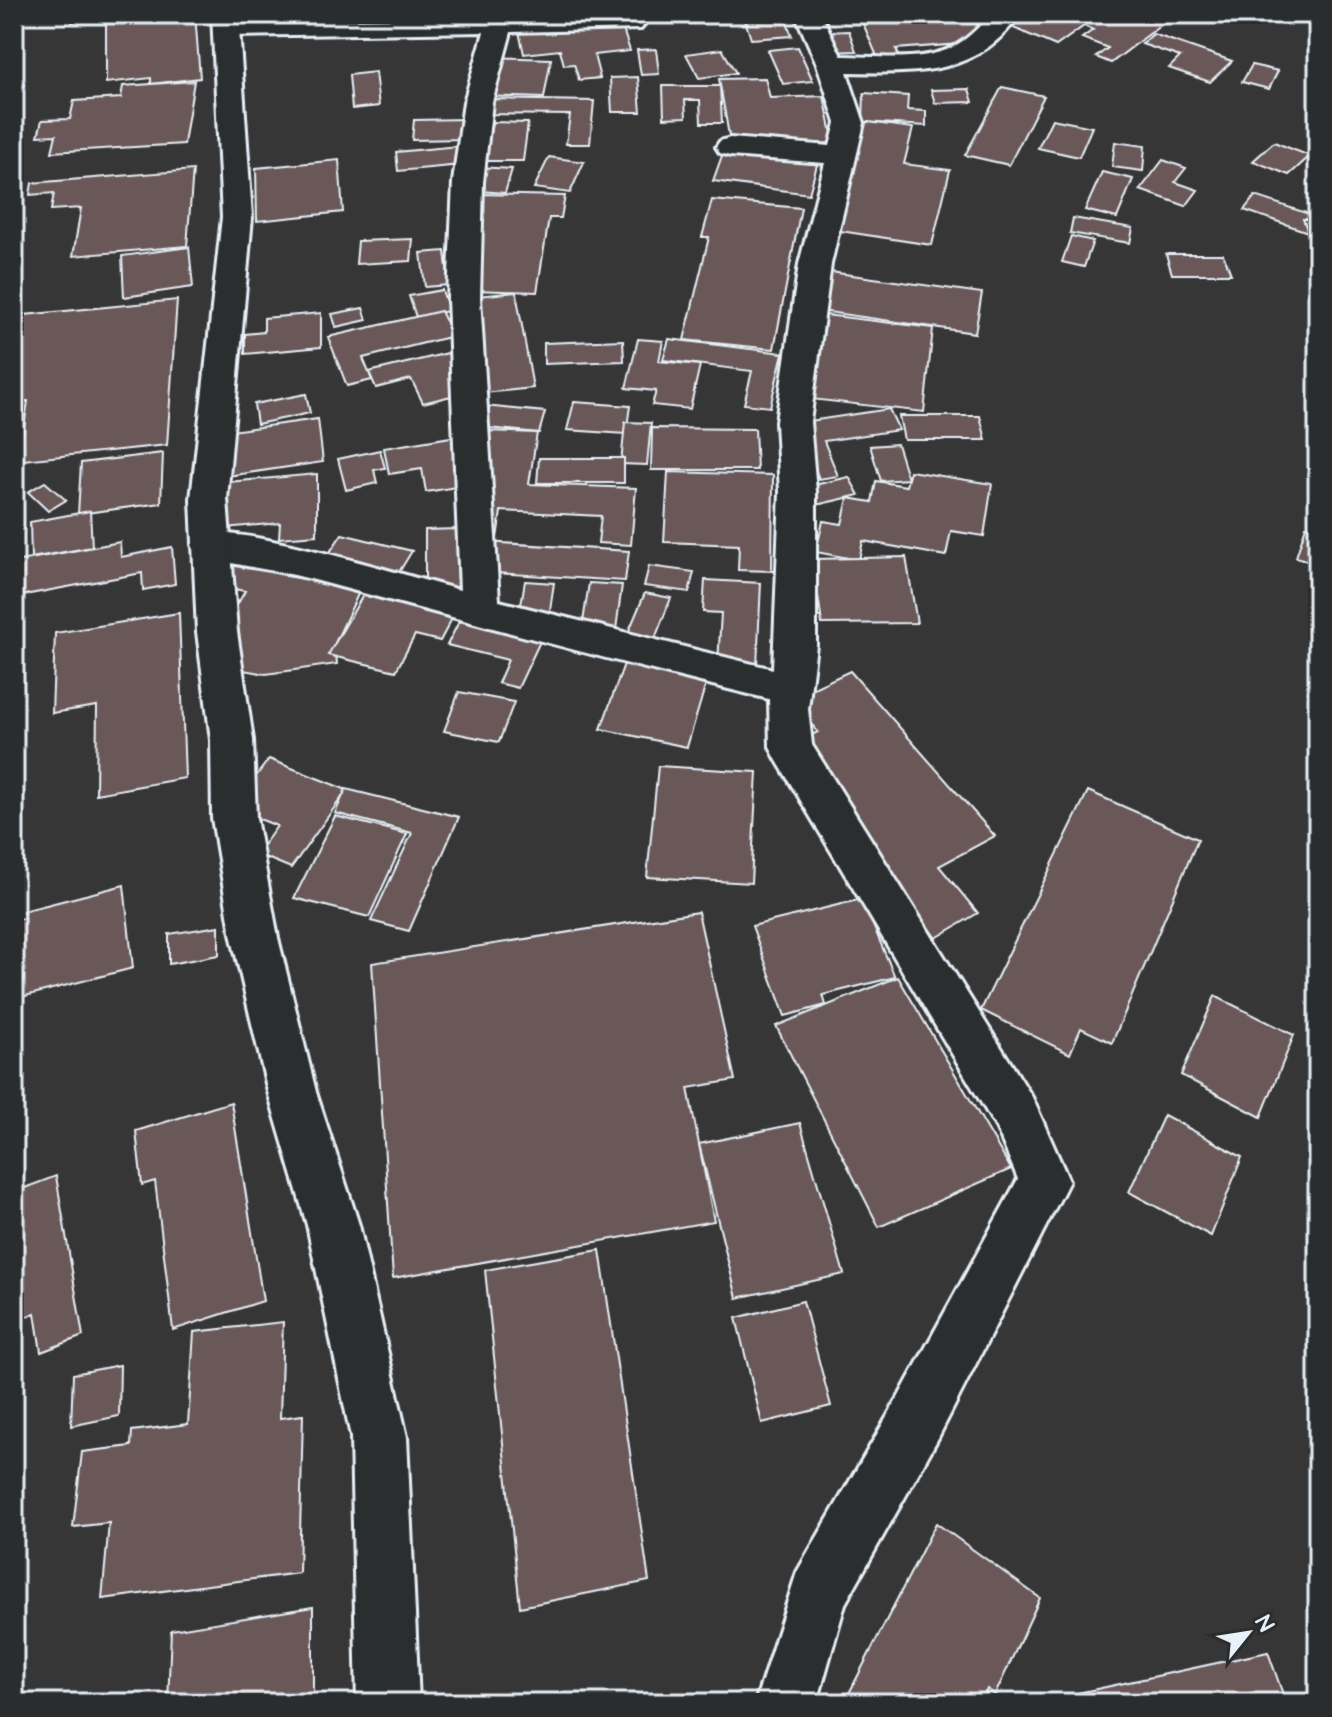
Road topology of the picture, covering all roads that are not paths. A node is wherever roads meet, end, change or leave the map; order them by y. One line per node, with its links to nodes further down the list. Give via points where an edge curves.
1 (808, 14): 6 (street)
2 (1007, 14): 6 (street, via 958,56)
3 (226, 21): 5 (street); 9 (street, via 237,217 212,454)
4 (632, 23): 5 (street)
5 (500, 24): 10 (street, via 478,102 467,197 467,404)
6 (831, 64): 8 (street, via 850,123)
7 (730, 147): 8 (street)
8 (843, 156): 11 (street, via 815,264 793,422 798,492)
9 (211, 545): 10 (street, via 284,558); 12 (street, via 232,740 234,818 255,938 292,1092 333,1225 379,1437)
10 (480, 611): 11 (street)
11 (791, 689): 13 (street, via 791,747 1015,1114 1044,1181 818,1593)
12 (388, 1703)
13 (786, 1703)

